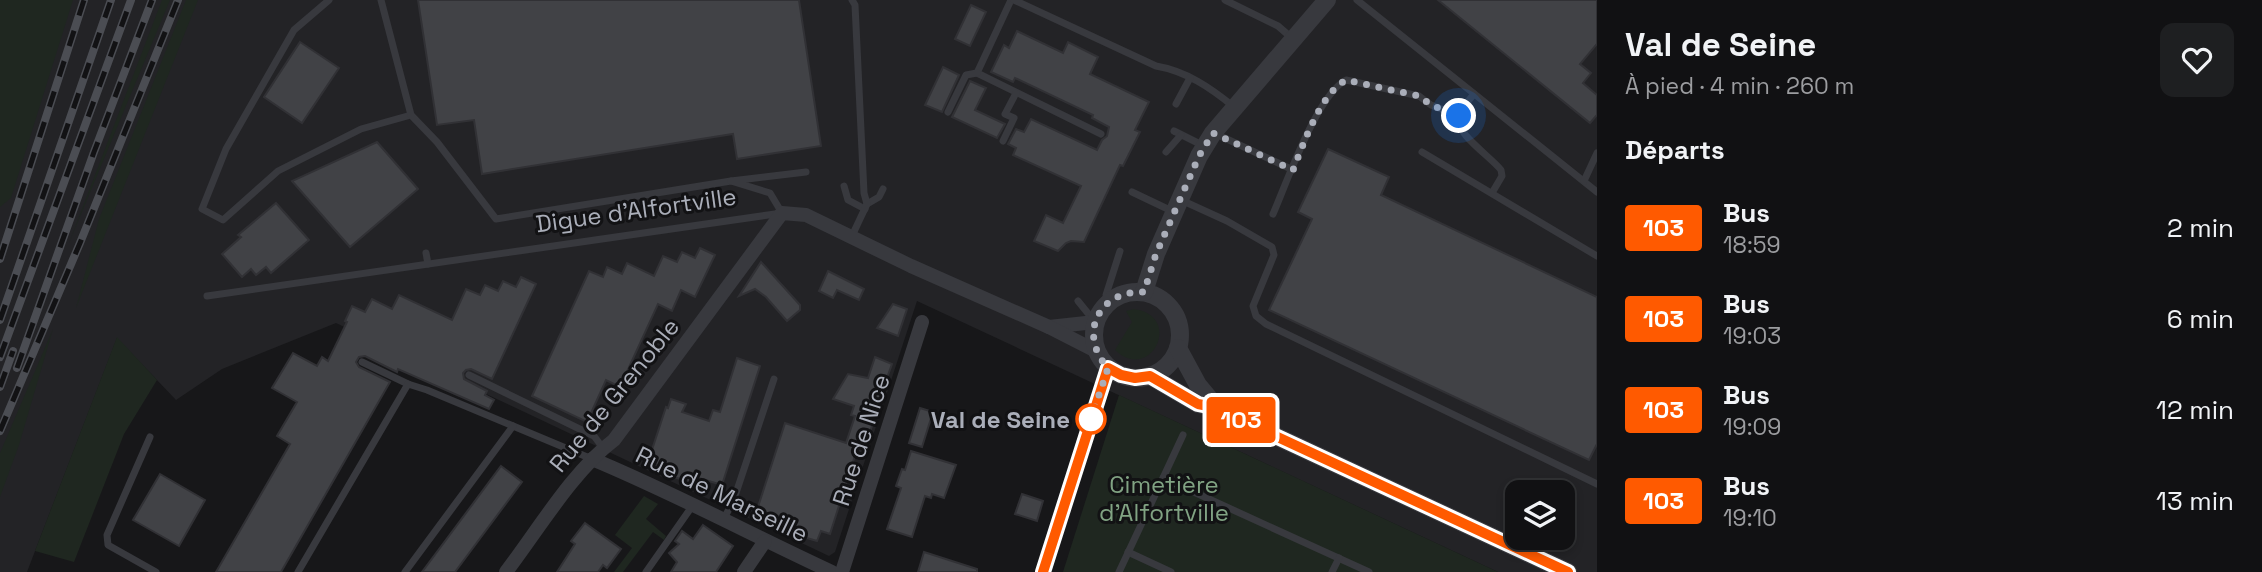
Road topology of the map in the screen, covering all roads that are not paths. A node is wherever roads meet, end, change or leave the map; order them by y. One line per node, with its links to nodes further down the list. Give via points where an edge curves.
1 (329, 0): 16 (lane, via 294,30 226,149 202,209 223,220 278,171 362,129)
2 (380, 0): 16 (lane)
3 (852, 0): 34 (lane)
4 (1012, 0): 9 (lane); 10 (lane)
5 (1225, 0): 8 (lane)
6 (1327, 0): 8 (street)
7 (1357, 0): 12 (lane)
8 (1294, 39): 14 (street)
9 (976, 73): 11 (lane); 15 (lane, via 967,75)
10 (1190, 78): 13 (lane); 14 (lane)
11 (1016, 93): 18 (lane); 20 (lane, via 1005,114 1013,118)
12 (1474, 94): 17 (lane); 27 (lane)
13 (1176, 104)
14 (1235, 107): 19 (street)
15 (948, 112)
16 (411, 115): 26 (lane, via 496,219)
17 (1459, 116): 24 (lane, via 1419,96 1346,80 1337,85 1320,110); 32 (lane, via 1462,131 1501,170 1503,176)
18 (1101, 134)
19 (1209, 140): 21 (lane, via 1177,133); 24 (lane); 33 (street)
20 (1003, 141)
21 (1166, 152)
22 (1422, 152): 32 (lane)
23 (1597, 153): 27 (lane)
24 (1293, 170): 36 (lane)
25 (806, 172): 26 (lane)
26 (731, 181): 35 (lane, via 770,192)
27 (1584, 181): 30 (lane)
28 (844, 186): 34 (lane, via 848,200)
29 (883, 189): 34 (lane)
30 (1597, 192)
31 (1137, 193): 33 (lane)
32 (1492, 193): 40 (lane)
33 (1177, 206): 42 (street); 64 (lane, via 1227,221 1272,247 1274,256 1252,306 1266,324)
34 (866, 207): 37 (lane)
35 (782, 213): 37 (street, Digue d'Alfortville, via 806,215); 41 (lane, Digue d'Alfortville); 61 (street, Rue de Grenoble, via 614,440)
36 (1273, 214)
37 (851, 238): 48 (street, Digue d'Alfortville)
38 (1120, 251): 45 (lane, via 1106,295)
39 (426, 253): 41 (lane)
40 (1597, 256)
41 (428, 264): 43 (lane, Digue d'Alfortville)
42 (1144, 292): 45 (street); 49 (street, via 1174,312 1179,323)
43 (207, 296)
44 (1078, 301): 47 (lane)
45 (1109, 301): 47 (street)
46 (922, 322): 77 (street, Rue de Nice)
47 (1095, 322): 48 (street); 50 (street)
48 (1049, 327): 50 (street, Digue d'Alfortville)
49 (1178, 348): 54 (street, via 1167,366); 57 (street)
50 (1096, 351): 52 (street)
51 (362, 362): 56 (lane)
52 (1108, 368): 54 (street, via 1135,378); 78 (street)
53 (469, 375): 61 (lane, via 594,436)
54 (1150, 376): 57 (street, via 1198,404)
55 (774, 379): 66 (lane)
56 (408, 384): 58 (lane); 71 (lane)
57 (1213, 407): 83 (street)
58 (513, 426): 62 (lane); 72 (lane)
59 (1183, 435): 63 (lane)
60 (150, 438): 70 (lane, via 107,535 108,545)
61 (603, 448): 62 (street, Rue de Grenoble)
62 (592, 459): 65 (street, Rue de Marseille); 73 (street, Rue de Grenoble)
63 (1163, 478): 68 (lane); 69 (lane)
64 (1597, 484)
65 (693, 505): 66 (street, Rue de Marseille); 74 (lane)
66 (723, 520): 67 (street, Rue de Marseille)
67 (765, 541): 75 (street); 76 (street, Rue de Marseille)
68 (1128, 552): 79 (lane); 80 (lane)
69 (1339, 558): 81 (lane); 82 (lane)
70 (156, 572)
71 (298, 572)
72 (405, 572)
73 (506, 572)
74 (646, 572)
75 (744, 572)
76 (832, 572)
77 (842, 572)
78 (1043, 572)
79 (1119, 572)
80 (1171, 572)
81 (1332, 572)
82 (1369, 572)
83 (1568, 572)

